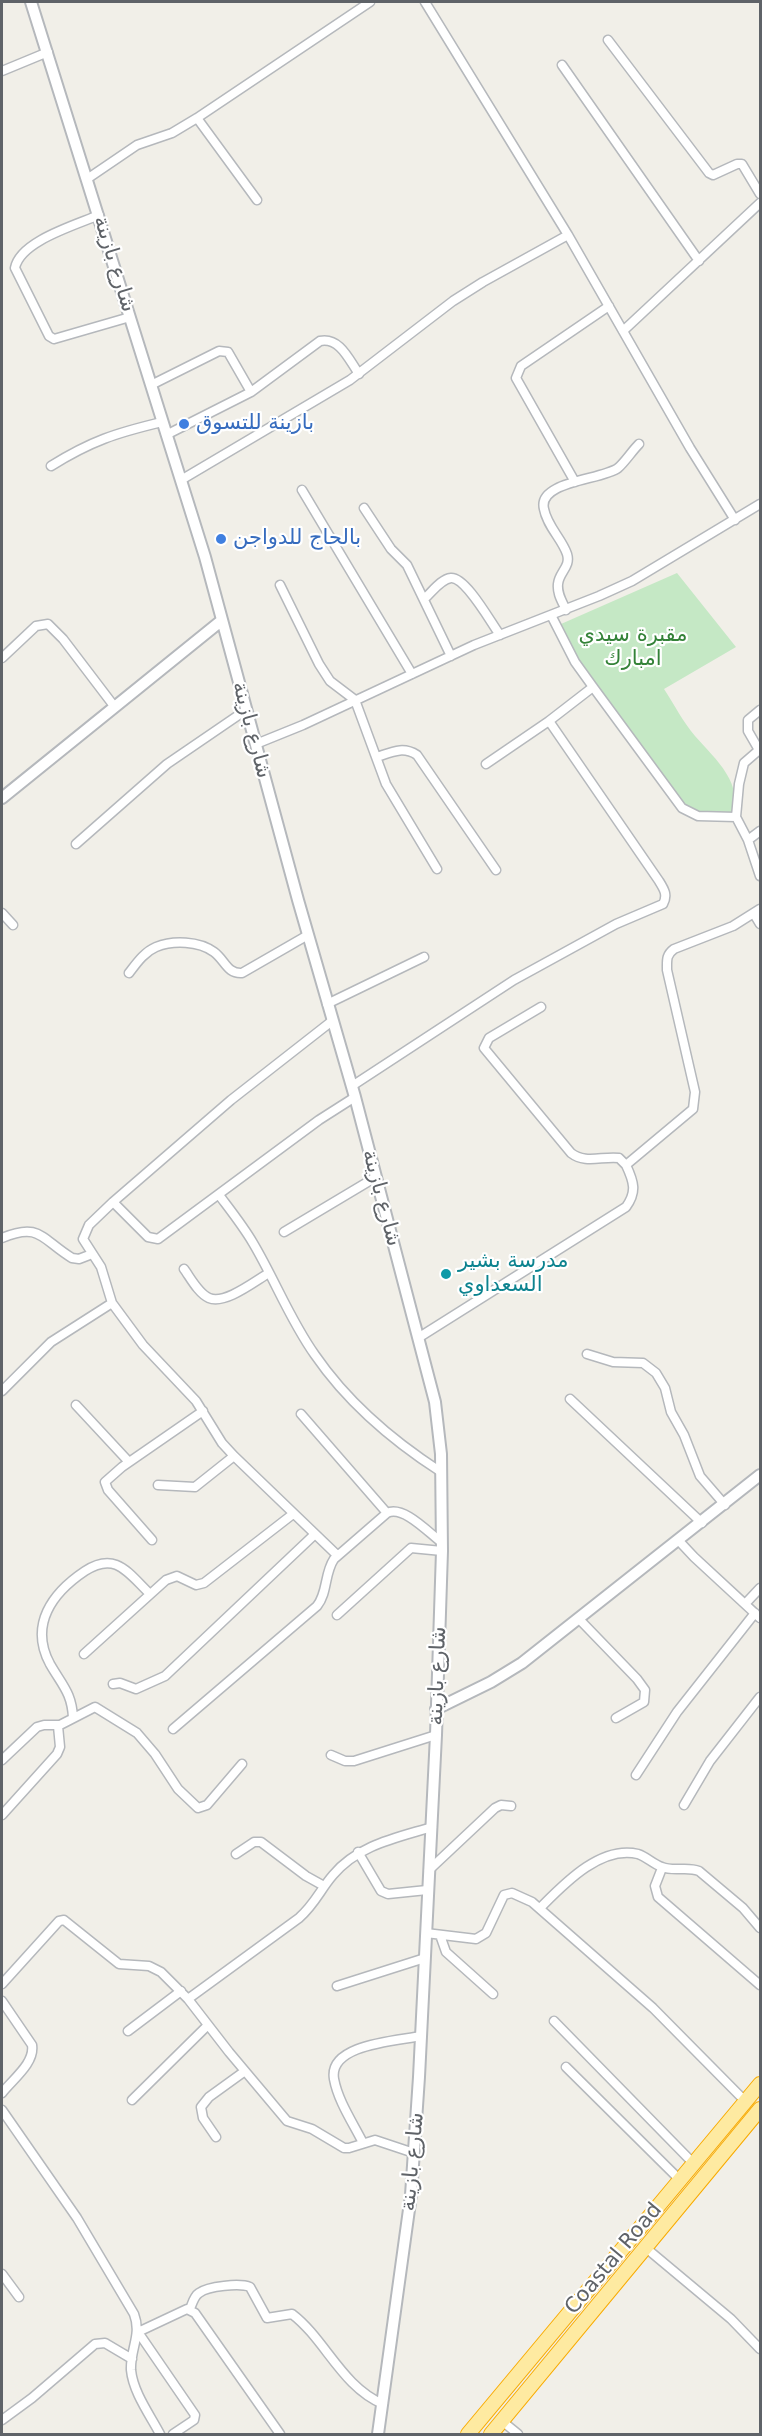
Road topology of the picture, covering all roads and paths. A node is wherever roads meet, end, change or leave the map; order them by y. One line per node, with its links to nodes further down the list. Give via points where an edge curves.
1 (31, 2): 5 (street, شارع بازينة)
2 (370, 2): 8 (street)
3 (425, 2): 14 (street)
4 (608, 40): 10 (street, via 709,173 742,164)
5 (48, 52): 7 (street); 9 (street, شارع بازينة)
6 (562, 65): 15 (street)
7 (2, 71)
8 (197, 118): 9 (street, via 172,133 137,145); 11 (street)
9 (87, 179): 13 (street, شارع بازينة)
10 (760, 194)
11 (257, 200)
12 (760, 203): 15 (street)
13 (99, 215): 17 (street, شارع بازينة); 17 (street, via 33,246 21,255 15,268 54,339)
14 (568, 236): 16 (street); 19 (street, via 453,301)
15 (699, 261): 18 (street)
16 (609, 306): 18 (street); 27 (street, via 521,366 516,378)
17 (130, 317): 20 (street, شارع بازينة)
18 (623, 331): 31 (street)
19 (358, 374): 21 (street, via 336,342 328,339); 26 (street)
20 (151, 385): 21 (street, via 224,350); 22 (street, شارع بازينة)
21 (251, 392): 23 (street)
22 (162, 422): 23 (street, شارع بازينة); 25 (street, via 107,436)
23 (166, 435): 26 (street, شارع بازينة)
24 (639, 444): 27 (street, via 617,469)
25 (51, 466)
26 (182, 480): 36 (street, شارع بازينة)
27 (575, 482): 34 (street, via 548,493 543,500 568,560 558,585)
28 (302, 490): 40 (street)
29 (760, 504): 31 (street)
30 (364, 508): 33 (street, via 391,549 407,565)
31 (735, 520): 34 (street, via 632,581)
32 (280, 585): 42 (street, via 330,681)
33 (424, 598): 37 (street, via 444,580 456,578 463,582); 38 (street)
34 (566, 610): 35 (street)
35 (551, 615): 37 (street); 41 (street)
36 (221, 621): 43 (street); 44 (street, شارع بازينة)
37 (500, 635): 38 (street)
38 (451, 656): 40 (street)
39 (2, 658): 43 (street, via 36,626 48,624)
40 (412, 674): 42 (street)
41 (593, 687): 46 (street); 52 (street, via 682,808 698,816)
42 (355, 700): 47 (street); 49 (street)
43 (114, 706): 51 (street)
44 (246, 710): 47 (street, شارع بازينة); 55 (street, via 167,765)
45 (760, 710): 48 (street, via 748,720 747,731)
46 (549, 721): 50 (street); 69 (street, via 659,880 665,891 663,904 616,924 514,980)
47 (256, 744): 63 (street, شارع بازينة)
48 (760, 751): 52 (street, via 744,763)
49 (377, 757): 56 (street, via 386,784); 57 (street, via 401,749 417,755)
50 (486, 764)
51 (2, 798)
52 (736, 817): 54 (street)
53 (760, 831): 54 (street)
54 (748, 840): 58 (street)
55 (76, 844)
56 (437, 869)
57 (496, 870)
58 (760, 876)
59 (757, 912): 61 (street); 70 (street, via 668,953 668,970 695,1103 688,1114)
60 (2, 913): 62 (street)
61 (760, 924)
62 (12, 925)
63 (308, 935): 65 (street, via 242,973 230,970 215,952 181,943 156,947); 66 (street, شارع بازينة)
64 (424, 957): 66 (street)
65 (129, 973)
66 (327, 1004): 68 (street, شارع بازينة)
67 (541, 1007): 70 (street, via 489,1038 484,1048 571,1153 586,1160 619,1158)
68 (332, 1021): 69 (street, شارع بازينة); 73 (street, via 231,1100)
69 (353, 1091): 71 (street, شارع بازينة); 72 (street)
70 (626, 1165): 80 (street, via 634,1190 626,1208)
71 (376, 1177): 74 (street); 80 (street, شارع بازينة)
72 (219, 1195): 73 (street, via 158,1239 148,1237); 78 (street, via 253,1242)
73 (113, 1202): 76 (street, via 85,1233 83,1239)
74 (284, 1232)
75 (2, 1238): 76 (street, via 27,1230 36,1232 72,1258)
76 (92, 1254): 79 (street, via 101,1267)
77 (184, 1269): 78 (street, via 200,1291 215,1299 229,1297)
78 (269, 1273): 89 (street, via 314,1355 402,1446)
79 (112, 1303): 82 (street, via 51,1342); 85 (street, via 143,1345)
80 (418, 1338): 89 (street, شارع بازينة, via 435,1402)
81 (587, 1354): 92 (street, via 613,1362 643,1363 656,1373 697,1471)
82 (2, 1391)
83 (570, 1399): 95 (street)
84 (76, 1405): 88 (street)
85 (203, 1411): 87 (street); 88 (street)
86 (301, 1414): 93 (street)
87 (234, 1456): 91 (street, via 195,1487); 94 (street)
88 (129, 1462): 97 (street, via 107,1479 106,1486)
89 (441, 1472): 99 (street, شارع بازينة)
90 (760, 1475): 92 (street)
91 (158, 1485)
92 (725, 1505): 95 (street)
93 (387, 1513): 99 (street, via 402,1511); 100 (street)
94 (293, 1514): 96 (street); 102 (street, via 204,1583 196,1585 172,1576)
95 (702, 1523): 98 (street)
96 (314, 1534): 100 (street); 108 (street, via 162,1678 136,1689)
97 (152, 1540)
98 (679, 1541): 103 (street); 106 (street)
99 (441, 1546): 104 (street, via 411,1548); 110 (street, شارع بازينة)
100 (337, 1555): 114 (street, via 329,1567 323,1598 317,1606)
101 (760, 1588): 103 (street)
102 (150, 1594): 107 (street); 111 (street, via 121,1566 104,1562 84,1572 47,1608 42,1623 43,1645 70,1696)
103 (745, 1604): 105 (street)
104 (337, 1615)
105 (758, 1615): 119 (street, via 677,1712)
106 (579, 1619): 110 (street, via 503,1676); 112 (street, via 645,1690 644,1702)
107 (84, 1654)
108 (113, 1684)
109 (760, 1697): 120 (street, via 710,1761)
110 (436, 1709): 115 (street, شارع بازينة)
111 (73, 1718): 113 (street); 118 (street, via 95,1707 134,1730 178,1789 198,1808 207,1805)
112 (616, 1718)
113 (58, 1726): 117 (street, via 37,1727); 122 (street, via 57,1754)
114 (173, 1730)
115 (436, 1735): 116 (street, via 354,1761); 123 (street, شارع بازينة)
116 (331, 1755)
117 (2, 1761)
118 (242, 1764)
119 (636, 1774)
120 (684, 1805)
121 (511, 1806): 127 (street, via 495,1808)
122 (2, 1815)
123 (432, 1827): 124 (street); 127 (street, شارع بازينة)
124 (358, 1852): 128 (street); 129 (street, via 381,1892)
125 (236, 1854): 128 (street, via 254,1842 261,1842)
126 (662, 1868): 130 (street, via 635,1854 605,1858 575,1876); 131 (street, via 699,1871 743,1908); 136 (street, via 655,1886 658,1897)
127 (429, 1870): 129 (street, شارع بازينة)
128 (324, 1886): 140 (street, via 315,1903 299,1918)
129 (427, 1890): 132 (street, شارع بازينة)
130 (540, 1908): 133 (street, via 507,1894 500,1900 483,1936 472,1940); 151 (street, via 653,2008)
131 (760, 1928)
132 (426, 1933): 133 (street); 134 (street, شارع بازينة)
133 (440, 1935): 139 (street, via 446,1952)
134 (425, 1958): 137 (street); 145 (street, شارع بازينة)
135 (2, 1984): 138 (street, via 64,1920 119,1964 155,1968)
136 (760, 1985)
137 (337, 1986)
138 (181, 1991): 140 (street); 144 (street)
139 (493, 1994)
140 (188, 1999): 143 (street)
141 (2, 2001): 149 (street, via 33,2052)
142 (554, 2021): 157 (street)
143 (208, 2025): 147 (street); 150 (street)
144 (128, 2031)
145 (421, 2036): 155 (street, via 348,2052 337,2061 334,2081); 156 (street, شارع بازينة)
146 (566, 2067): 158 (street)
147 (245, 2071): 154 (street, via 201,2107 203,2118); 155 (street, via 287,2121 312,2129 344,2148)
148 (760, 2084): 151 (highway, Coastal Road)
149 (2, 2093)
150 (132, 2100)
151 (746, 2102): 157 (highway, Coastal Road)
152 (760, 2109): 159 (highway, Coastal Road)
153 (2, 2110): 163 (street, via 77,2218 134,2314)
154 (216, 2137)
155 (363, 2143): 156 (street, via 375,2140)
156 (414, 2153): 166 (street, شارع بازينة)
157 (693, 2163): 158 (highway, Coastal Road)
158 (680, 2180): 173 (highway, Coastal Road)
159 (646, 2248): 164 (street, via 723,2312); 168 (highway, Coastal Road)
160 (2, 2274): 161 (street)
161 (19, 2297)
162 (190, 2309): 163 (street); 166 (street, via 203,2291 237,2284 250,2287 267,2318 292,2314 358,2389); 171 (street)
163 (138, 2332): 165 (street); 170 (street, via 195,2415 194,2420)
164 (760, 2349)
165 (132, 2359): 167 (street, via 105,2343 95,2344); 169 (street, via 135,2386)
166 (383, 2404): 172 (street, شارع بازينة)
167 (2, 2420)
168 (502, 2421): 174 (highway, Coastal Road); 175 (street)
169 (160, 2434)
170 (173, 2434)
171 (280, 2434)
172 (378, 2434)
173 (468, 2434)
174 (491, 2434)
175 (518, 2434)

